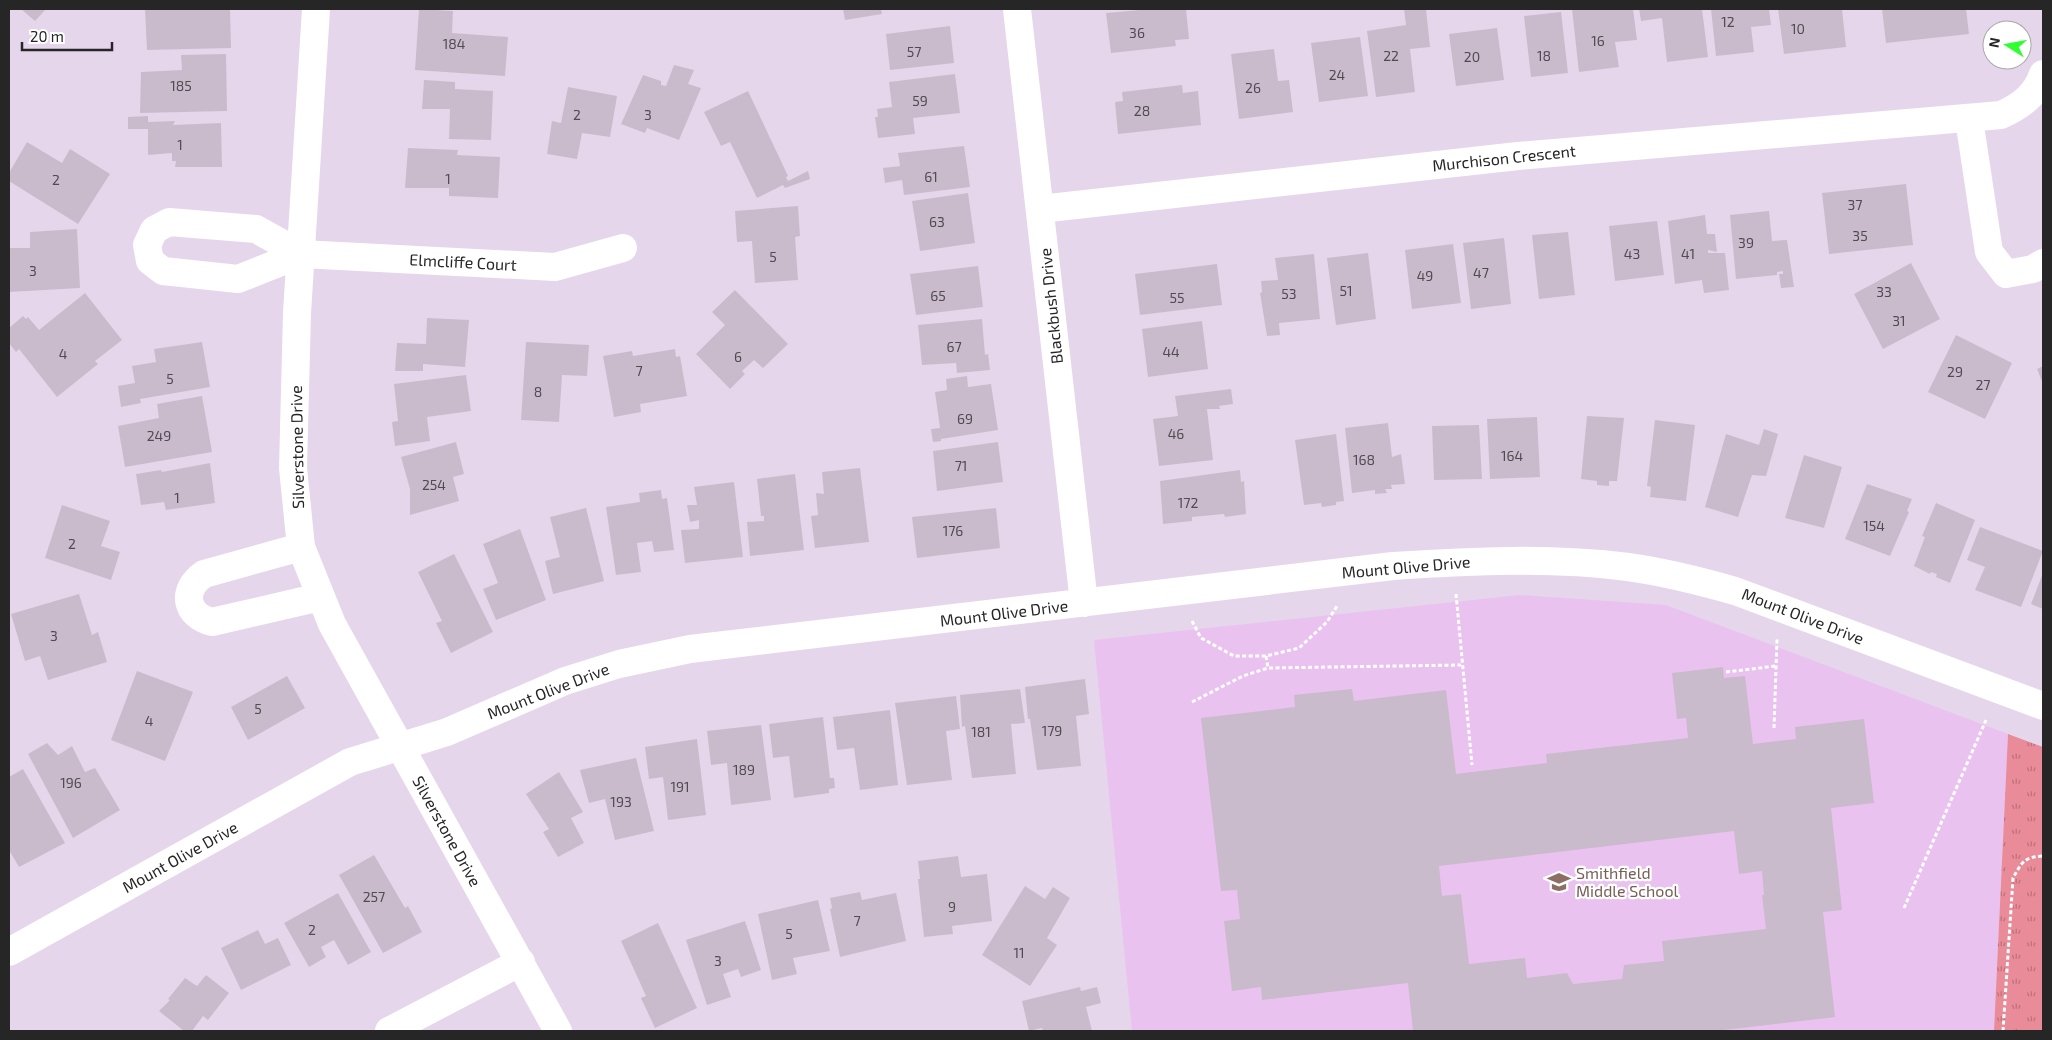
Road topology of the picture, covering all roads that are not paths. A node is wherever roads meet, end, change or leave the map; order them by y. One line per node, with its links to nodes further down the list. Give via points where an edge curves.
1 (316, 9): 8 (street, Silverstone Drive)
2 (1017, 9): 6 (street, Blackbush Drive)
3 (2041, 80): 4 (street, Murchison Crescent); 5 (street, Murchison Crescent, via 2021,106 2001,115)
4 (2043, 113)
5 (1969, 119): 6 (street, Murchison Crescent, via 1518,156); 9 (street, via 1989,252 2006,274 2033,269)
6 (1040, 209): 12 (street, Blackbush Drive)
7 (623, 248): 8 (street, Elmcliffe Court, via 555,267)
8 (301, 254): 8 (street, via 256,229 177,223 161,225 154,230 147,245 150,261 163,271 238,279); 10 (street, Silverstone Drive, via 293,468)
9 (2043, 263)
10 (302, 547): 11 (street, Silverstone Drive); 11 (street, via 204,574 192,585 189,601 197,616 212,622)
11 (320, 597): 14 (street, Silverstone Drive)
12 (1084, 603): 13 (street, Mount Olive Drive, via 1393,566 1543,561 1628,567 1688,577 1735,591); 14 (street, Mount Olive Drive, via 690,649 619,664 565,681 447,732)
13 (2043, 706)
14 (400, 746): 15 (street, Mount Olive Drive, via 350,762); 16 (street, Silverstone Drive)
15 (9, 952)
16 (521, 962): 17 (street); 18 (street, Silverstone Drive)
17 (389, 1031)
18 (558, 1031)

